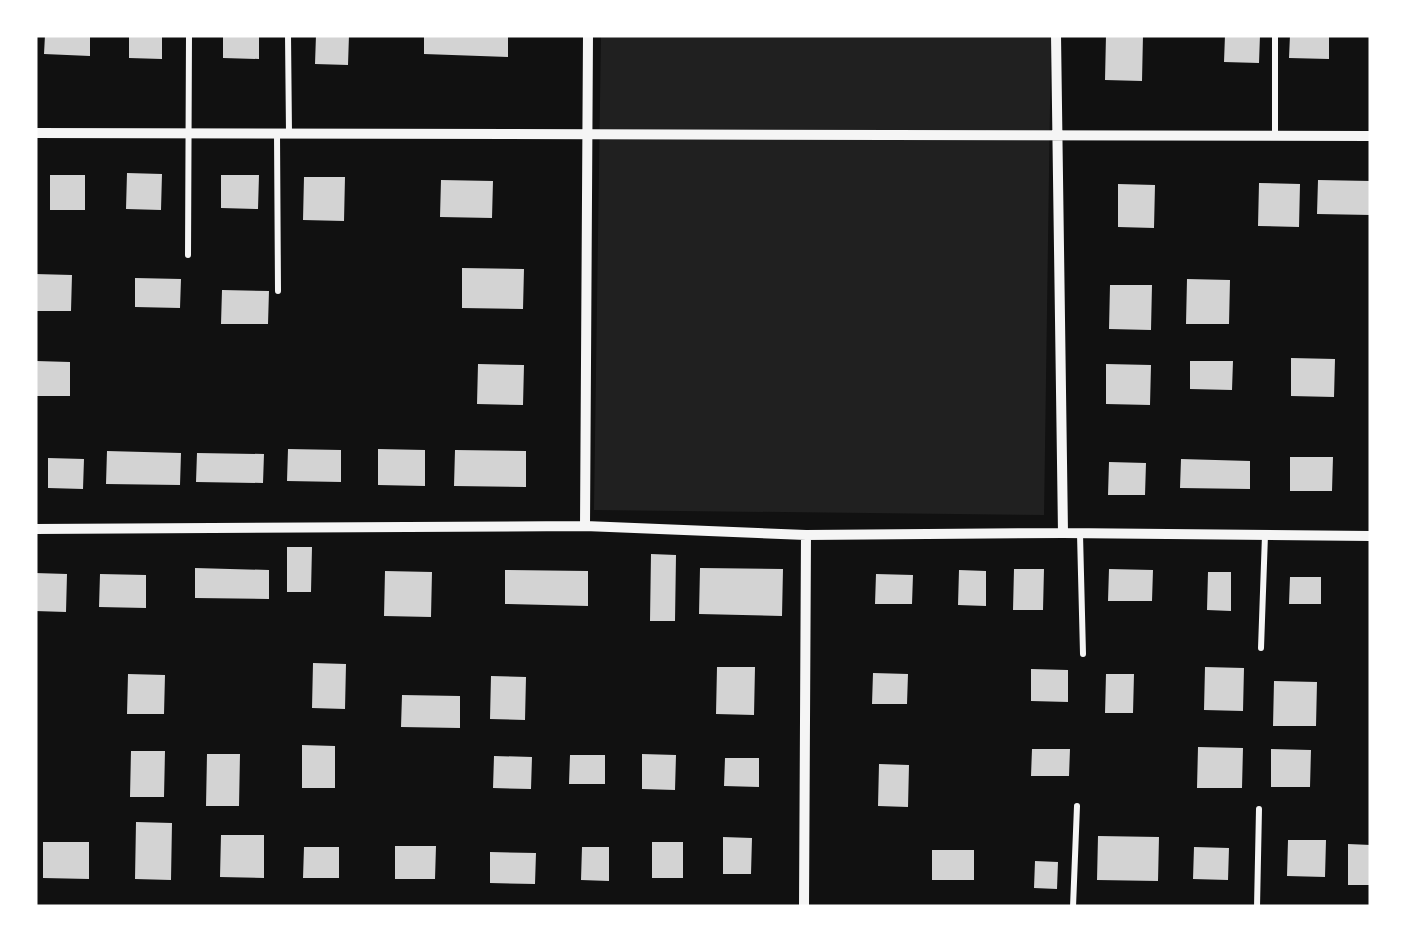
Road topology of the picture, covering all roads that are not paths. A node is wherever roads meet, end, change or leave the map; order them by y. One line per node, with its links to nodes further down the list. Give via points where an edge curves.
1 (189, 35): 7 (lane)
2 (288, 35): 8 (lane)
3 (588, 35): 10 (street)
4 (1056, 35): 9 (street)
5 (1275, 35): 12 (lane)
6 (35, 133): 7 (street)
7 (190, 134): 8 (street); 13 (lane)
8 (283, 134): 10 (street); 14 (lane)
9 (1056, 134): 10 (street); 12 (street); 17 (street)
10 (587, 136): 15 (street)
11 (1371, 136): 12 (street)
12 (1274, 137)
13 (188, 255)
14 (278, 291)
15 (585, 526): 16 (street); 19 (street)
16 (35, 529)
17 (1063, 533): 18 (street); 19 (street)
18 (1080, 533): 20 (street); 23 (lane)
19 (806, 535): 26 (street)
20 (1265, 535): 21 (street); 22 (lane)
21 (1371, 536)
22 (1261, 648)
23 (1084, 654)
24 (1078, 806): 27 (lane)
25 (1259, 809): 28 (lane)
26 (804, 907)
27 (1073, 907)
28 (1257, 907)

